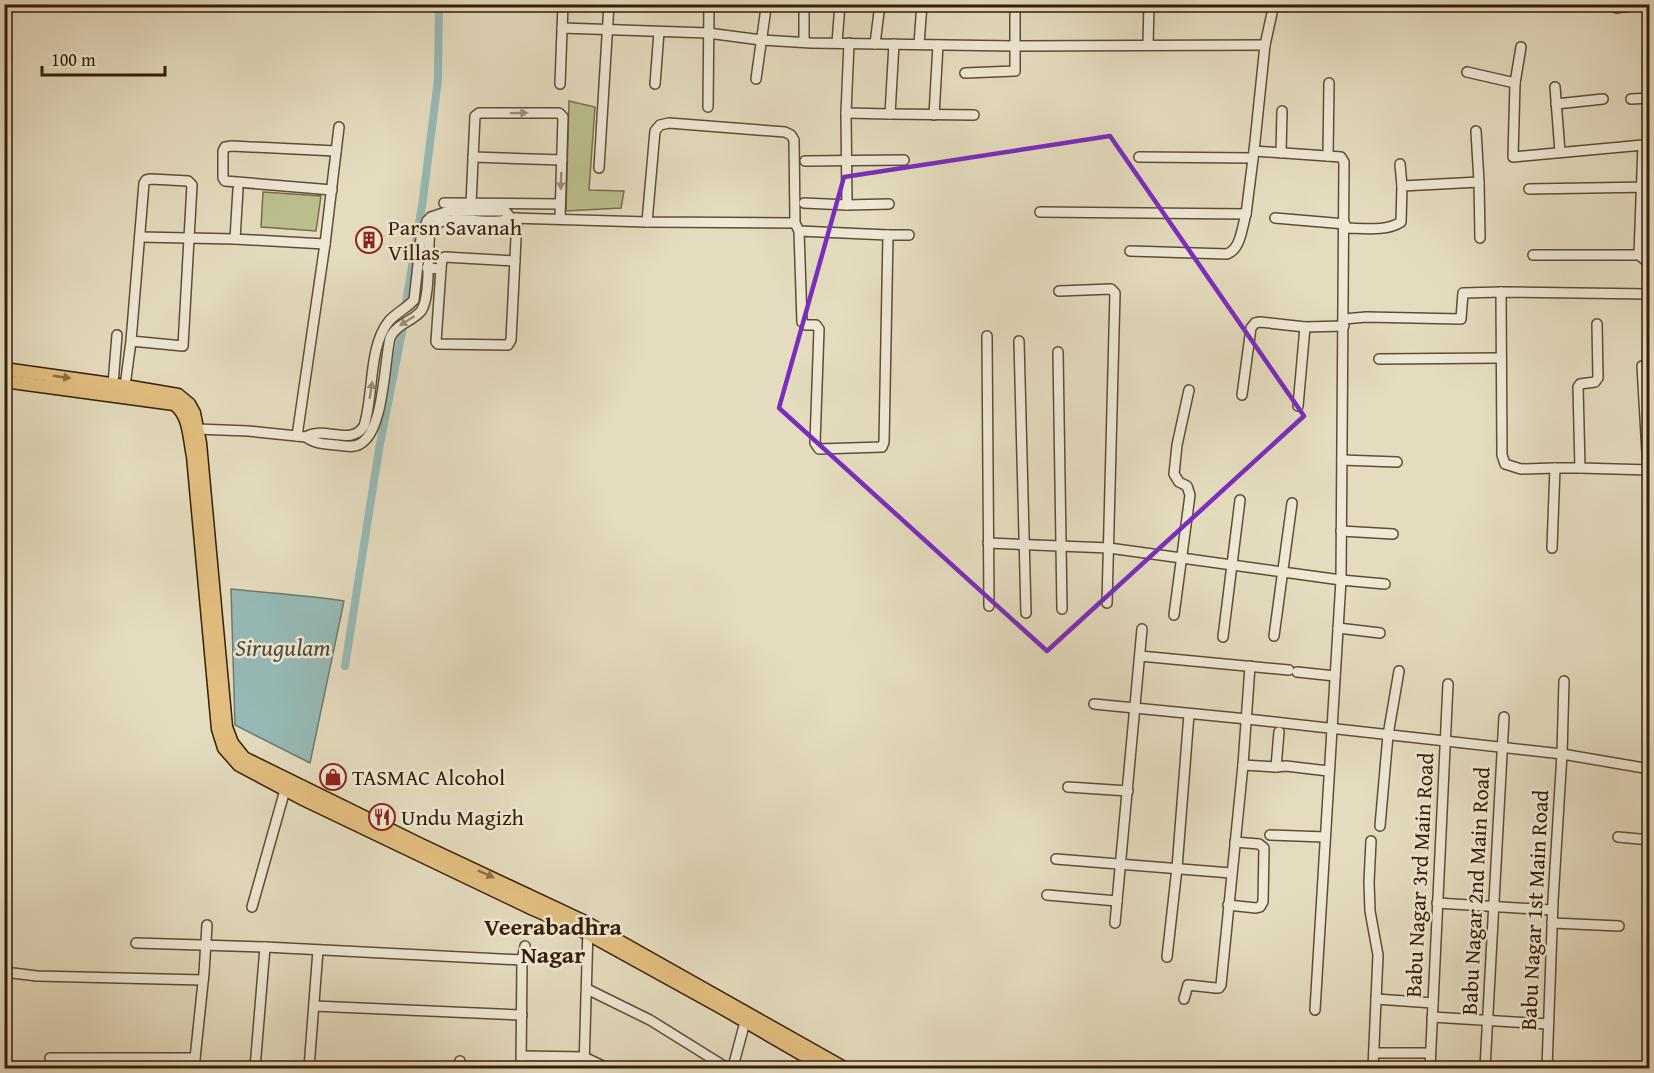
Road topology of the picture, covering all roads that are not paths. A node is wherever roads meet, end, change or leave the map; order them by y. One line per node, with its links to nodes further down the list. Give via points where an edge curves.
1 (563, 4): 14 (street)
2 (609, 4): 15 (street)
3 (709, 4): 17 (street)
4 (804, 4): 19 (street)
5 (840, 4): 20 (street)
6 (880, 4): 22 (street)
7 (922, 4): 24 (street)
8 (1015, 4): 28 (street)
9 (1149, 4): 26 (street)
10 (1274, 4): 27 (street)
11 (1641, 4): 13 (street)
12 (766, 8): 18 (street)
13 (1616, 8)
14 (562, 28): 15 (street); 35 (street)
15 (608, 30): 16 (street); 63 (street)
16 (659, 32): 17 (street); 36 (street)
17 (708, 33): 18 (street); 42 (street)
18 (761, 40): 19 (street); 32 (street)
19 (804, 42): 20 (street)
20 (837, 43): 21 (street)
21 (849, 43): 22 (street); 44 (street)
22 (875, 44): 23 (street)
23 (894, 44): 24 (street); 45 (street)
24 (920, 44): 25 (street)
25 (938, 45): 28 (street); 46 (street)
26 (1148, 45): 27 (street); 28 (street)
27 (1265, 45): 54 (street)
28 (1014, 46): 31 (street, via 1019,71)
29 (1521, 47): 34 (street)
30 (1467, 72): 34 (street)
31 (965, 73)
32 (756, 79)
33 (1329, 83): 55 (street)
34 (1515, 83): 52 (street, via 1513,158)
35 (560, 84)
36 (654, 84)
37 (1555, 87): 41 (street)
38 (1650, 98): 40 (street)
39 (1603, 99): 41 (street)
40 (1631, 99)
41 (1556, 104): 52 (street)
42 (708, 107)
43 (1282, 111): 53 (street)
44 (846, 114): 45 (street); 61 (street)
45 (890, 114): 46 (street)
46 (934, 115): 47 (street)
47 (974, 116)
48 (339, 128): 51 (street)
49 (1476, 131): 64 (street)
50 (1646, 145): 52 (street); 66 (street)
51 (336, 151): 69 (street); 69 (street, via 232,146 223,151 226,182)
52 (1560, 152)
53 (1281, 153): 54 (street); 55 (street)
54 (1253, 155): 57 (street); 78 (street)
55 (1328, 156): 85 (street, via 1341,157 1344,162)
56 (473, 157): 58 (street); 58 (street, one-way to 58, via 475,116 479,113 547,112 563,117); 72 (street)
57 (1138, 157)
58 (562, 160): 73 (street, one-way to 73)
59 (904, 160): 61 (street)
60 (805, 161): 61 (street)
61 (846, 162): 75 (street)
62 (1400, 164): 65 (street)
63 (599, 168)
64 (1479, 182): 65 (street); 92 (street)
65 (1402, 186): 85 (street, via 1401,222 1384,228)
66 (1646, 187): 68 (street); 97 (street)
67 (238, 189): 93 (street)
68 (1529, 189)
69 (332, 190): 94 (street)
70 (444, 203): 72 (street)
71 (804, 203): 75 (street)
72 (471, 204): 73 (street)
73 (560, 204): 81 (street)
74 (889, 204): 75 (street)
75 (847, 205)
76 (481, 210): 79 (street, via 449,211); 80 (street, via 505,211); 83 (street)
77 (1040, 212): 78 (street)
78 (1246, 214): 95 (street, via 1232,253)
79 (438, 218): 83 (street); 87 (street)
80 (514, 218): 81 (street); 83 (street, via 504,222); 98 (street)
81 (560, 218): 84 (street)
82 (1275, 218): 85 (street)
83 (480, 221)
84 (647, 222): 86 (street); 86 (street, via 655,131 669,123 791,135)
85 (1345, 226): 107 (street)
86 (797, 227): 88 (street); 88 (street, via 802,322 819,328 814,443 819,449 878,448 884,442)
87 (426, 235): 100 (street); 105 (street)
88 (888, 235): 89 (street)
89 (909, 235)
90 (140, 237): 91 (street); 91 (street, via 144,183 151,178 191,183); 113 (street)
91 (188, 238): 93 (street); 113 (street, via 183,346)
92 (1480, 238)
93 (235, 239): 94 (street)
94 (326, 244): 129 (street)
95 (1130, 251)
96 (1533, 255): 97 (street)
97 (1639, 255): 99 (street)
98 (515, 261): 101 (street, via 445,257); 101 (street, via 511,340 503,346 436,342)
99 (1650, 264)
100 (428, 268): 101 (street); 106 (street)
101 (441, 269)
102 (1059, 291): 143 (street, via 1111,289 1115,293)
103 (1500, 292): 104 (street); 107 (street, via 1463,293 1461,319 1366,317); 116 (street)
104 (1650, 294)
105 (414, 300): 106 (street); 111 (street, via 390,320)
106 (425, 304): 111 (street, one-way to 111, via 417,315)
107 (1344, 322): 109 (street); 131 (street)
108 (1597, 324): 134 (street, via 1598,378 1578,387)
109 (1305, 327): 123 (street, via 1255,323 1251,328); 124 (street)
110 (117, 335): 121 (street)
111 (386, 336): 125 (street, one-way to 111, via 377,352); 126 (street)
112 (987, 336): 140 (street)
113 (131, 341): 121 (street)
114 (1019, 341): 141 (street)
115 (1058, 352): 142 (street)
116 (1500, 358): 117 (street); 133 (street, via 1505,464)
117 (1379, 359)
118 (1642, 366): 135 (street)
119 (4, 369): 121 (main road, one-way to 121)
120 (4, 381): 182 (main road, via 174,404 182,410 193,456 218,729 224,748 239,765)
121 (119, 385): 127 (main road, via 178,395 189,404)
122 (1189, 390): 145 (street, via 1173,474 1190,490)
123 (1242, 395)
124 (1298, 406)
125 (367, 415): 126 (street); 128 (street, via 362,431)
126 (377, 417): 130 (street, via 371,434)
127 (197, 429): 129 (street); 206 (main road, one-way to 206, via 226,728 232,743 244,758)
128 (352, 435): 129 (street, via 313,432); 130 (street)
129 (302, 436): 130 (street, via 313,442)
130 (353, 446)
131 (1342, 460): 132 (street); 138 (street)
132 (1397, 462)
133 (1555, 468): 134 (street); 144 (street)
134 (1580, 468): 135 (street)
135 (1649, 470)
136 (1240, 500): 146 (street)
137 (1292, 503): 147 (street)
138 (1341, 531): 139 (street); 148 (street)
139 (1393, 534)
140 (988, 543): 141 (street); 151 (street)
141 (1023, 545): 142 (street); 153 (street)
142 (1061, 545): 143 (street); 152 (street)
143 (1109, 548): 145 (street); 150 (street)
144 (1552, 548)
145 (1180, 559): 146 (street); 154 (street)
146 (1231, 566): 147 (street); 159 (street)
147 (1282, 572): 148 (street); 158 (street)
148 (1341, 580): 149 (street); 155 (street)
149 (1384, 584)
150 (1107, 603)
151 (989, 606)
152 (1062, 609)
153 (1026, 613)
154 (1174, 615)
155 (1338, 628): 157 (street); 163 (street)
156 (1142, 630): 160 (street)
157 (1380, 633)
158 (1274, 636)
159 (1223, 637)
160 (1140, 656): 161 (street); 167 (street)
161 (1250, 666): 163 (street); 170 (street)
162 (1399, 671): 173 (street)
163 (1335, 676): 171 (street)
164 (1564, 681): 176 (street, Babu Nagar 1st Main Road)
165 (1448, 684): 174 (street, Babu Nagar 3rd Main Road)
166 (1094, 704): 167 (street)
167 (1136, 708): 168 (street); 183 (street)
168 (1189, 714): 170 (street); 193 (street)
169 (1504, 717): 175 (street, Babu Nagar 2nd Main Road)
170 (1247, 719): 171 (street); 177 (street)
171 (1331, 728): 173 (street); 180 (street)
172 (1279, 732): 178 (street)
173 (1388, 735): 174 (street); 184 (street)
174 (1445, 741): 175 (street); 197 (street, Babu Nagar 3rd Main Road)
175 (1503, 747): 176 (street); 200 (street, Babu Nagar 2nd Main Road)
176 (1562, 754): 179 (street); 201 (street, Babu Nagar 1st Main Road)
177 (1243, 765): 178 (street); 190 (street)
178 (1275, 767): 180 (street)
179 (1650, 769)
180 (1328, 771): 186 (street)
181 (1068, 787): 183 (street)
182 (285, 790): 199 (street); 206 (main road, via 533,909)
183 (1128, 791): 192 (street)
184 (1380, 826)
185 (1270, 835): 186 (street)
186 (1325, 837): 222 (street)
187 (1618, 837): 188 (street)
188 (1650, 840)
189 (1371, 841): 218 (street, via 1369,882 1377,955)
190 (1235, 842): 194 (street); 198 (street, via 1264,848 1263,902 1260,908)
191 (1056, 859): 192 (street)
192 (1121, 864): 193 (street); 196 (street)
193 (1177, 868): 194 (street); 212 (street)
194 (1231, 873): 198 (street)
195 (1047, 895): 196 (street)
196 (1117, 901): 202 (street)
197 (1437, 903): 200 (street); 219 (street, Babu Nagar 3rd Main Road)
198 (1228, 905): 217 (street, via 1219,988 1188,985)
199 (252, 907)
200 (1495, 907): 201 (street); 226 (street, Babu Nagar 2nd Main Road)
201 (1552, 910): 203 (street, Babu Nagar 1st Main Road)
202 (1115, 923)
203 (1552, 923): 205 (street); 227 (street, Babu Nagar 1st Main Road)
204 (207, 925): 208 (street)
205 (1619, 926)
206 (588, 928): 216 (street); 220 (main road)
207 (136, 943): 208 (street)
208 (207, 945): 210 (street); 215 (street)
209 (525, 946): 213 (street)
210 (265, 947): 211 (street); 234 (street)
211 (318, 950): 213 (street); 221 (street)
212 (1167, 957)
213 (522, 960): 223 (street)
214 (4, 972): 215 (street)
215 (203, 980): 233 (street)
216 (587, 989): 225 (street, via 650,1020 724,1066 734,1063); 231 (street)
217 (1184, 999)
218 (1376, 999): 219 (street); 228 (street)
219 (1433, 1003): 224 (street, Babu Nagar 3rd Main Road)
220 (726, 1005): 225 (main road); 240 (main road)
221 (314, 1006): 223 (street); 235 (street)
222 (1314, 1010)
223 (522, 1015): 230 (street)
224 (1432, 1017): 226 (street); 229 (street, Babu Nagar 3rd Main Road)
225 (745, 1022): 239 (main road)
226 (1488, 1022): 227 (street); 243 (street, Babu Nagar 2nd Main Road)
227 (1548, 1024): 244 (street, Babu Nagar 1st Main Road)
228 (1374, 1053): 229 (street); 241 (street)
229 (1430, 1053): 242 (street, Babu Nagar 3rd Main Road)
230 (522, 1056): 231 (street); 236 (street)
231 (584, 1057): 237 (street); 238 (street)
232 (50, 1058): 233 (street)
233 (194, 1063)
234 (255, 1068)
235 (309, 1068)
236 (521, 1068)
237 (584, 1068)
238 (607, 1068)
239 (826, 1068)
240 (844, 1068)
241 (1373, 1068)
242 (1430, 1068)
243 (1485, 1068)
244 (1547, 1068)

